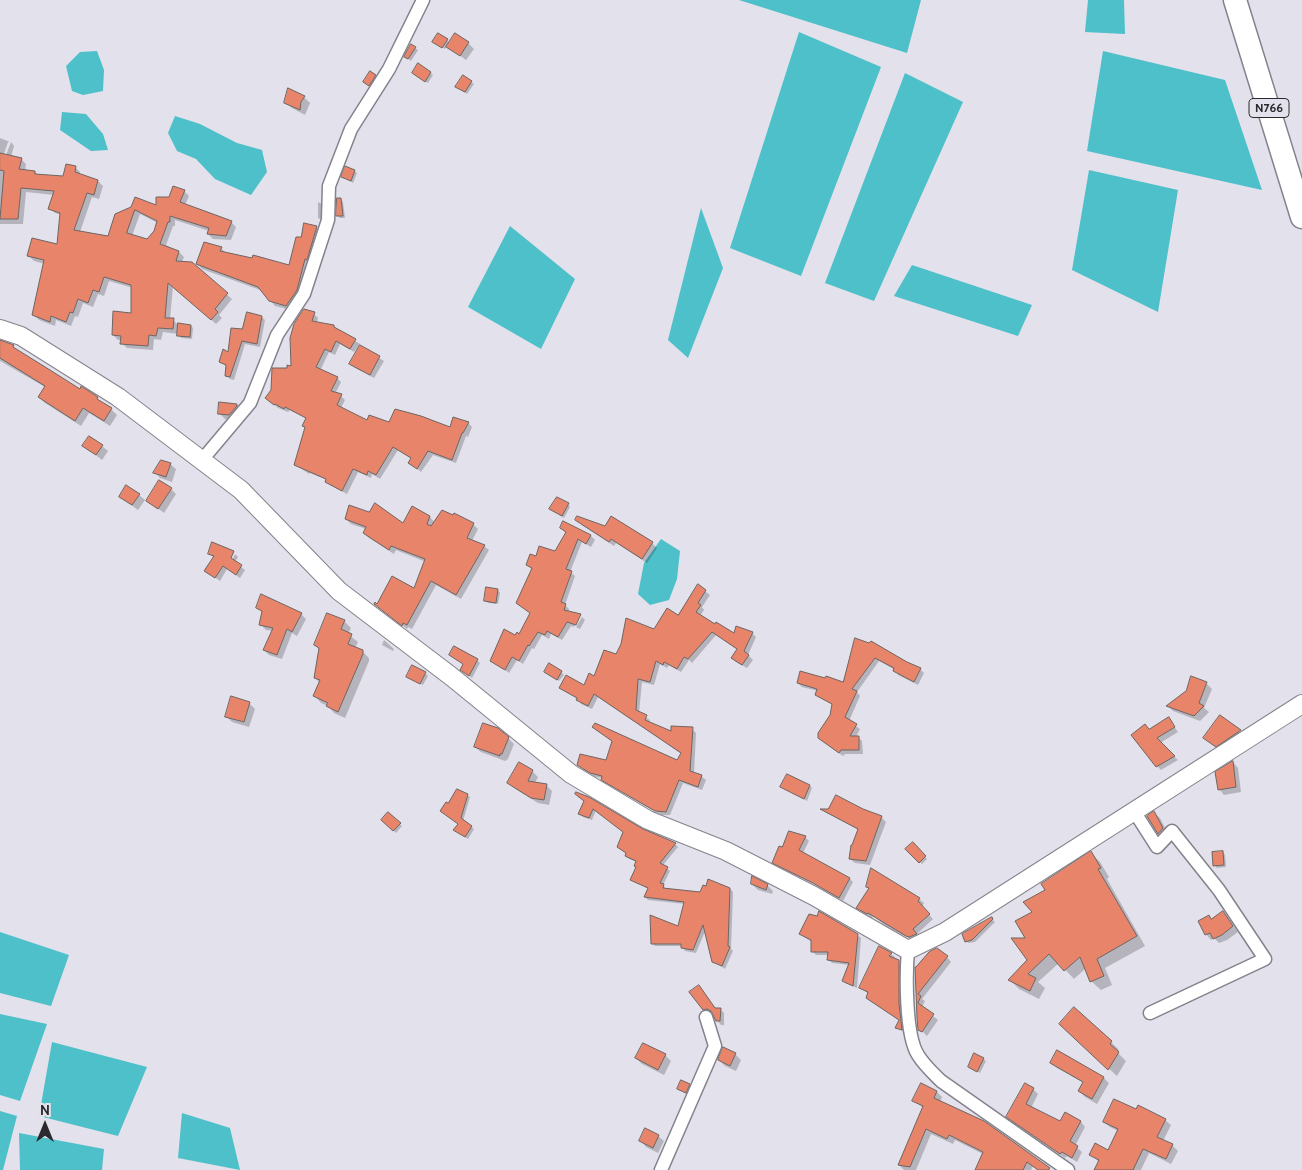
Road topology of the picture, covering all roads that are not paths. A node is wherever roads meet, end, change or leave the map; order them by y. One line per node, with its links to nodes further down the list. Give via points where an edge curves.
1 (423, 0): 5 (street, via 389,69 352,129 329,186 328,220 304,294 277,335 250,403)
2 (1235, 0): 3 (highway, N766)
3 (1302, 217)
4 (0, 328): 5 (street, via 21,336 118,397)
5 (202, 460): 8 (street, via 242,490 339,591 571,774 648,820 735,855)
6 (1302, 704): 7 (street)
7 (1134, 812): 8 (street, via 945,932); 9 (street, via 1157,847 1172,831 1219,890 1265,959)
8 (908, 950): 12 (street, via 909,1018 917,1054 941,1080)
9 (1150, 1013)
10 (706, 1017): 11 (street, via 715,1046)
11 (661, 1170)
12 (1068, 1170)

